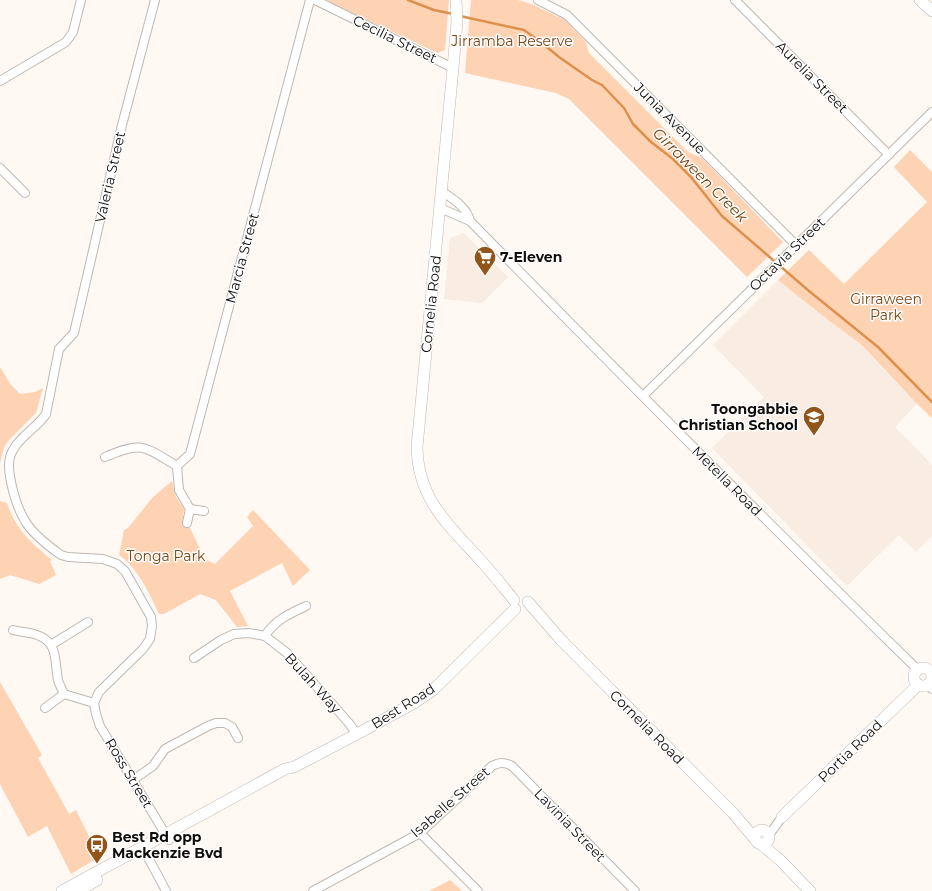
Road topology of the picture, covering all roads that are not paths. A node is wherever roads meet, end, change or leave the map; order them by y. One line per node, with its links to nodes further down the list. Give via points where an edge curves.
1 (82, 0): 13 (street, via 73,32 66,42)
2 (155, 0): 37 (street, Valeria Street, via 122,125 74,334 59,349 46,414 23,437 10,457 10,475 18,508 29,528 61,555 103,559 117,564 125,571 151,617 150,639 143,650 104,686)
3 (310, 0): 24 (street, Marcia Street, via 190,454)
4 (315, 0): 12 (street, Cecilia Street)
5 (456, 0): 11 (main road, Cornelia Road)
6 (464, 0): 11 (main road, Cornelia Road)
7 (538, 0): 21 (street, Junia Avenue, via 567,15)
8 (735, 0): 15 (street, Aurelia Street)
9 (920, 0): 10 (main road)
10 (932, 11)
11 (457, 22): 12 (main road, Cornelia Road)
12 (453, 68): 17 (main road, Cornelia Road)
13 (0, 81)
14 (932, 112): 15 (street, Octavia Street)
15 (889, 155): 21 (street, Octavia Street)
16 (0, 168): 18 (street)
17 (441, 191): 19 (main road, Cornelia Road); 20 (street, Metella Road, via 464,208 469,214)
18 (25, 193)
19 (440, 208): 20 (street, Metella Road); 28 (main road, Cornelia Road, via 417,447 419,470 424,489 434,507 459,538)
20 (470, 221): 22 (street, Metella Road)
21 (796, 245): 22 (street, Octavia Street)
22 (643, 396): 35 (street, Metella Road)
23 (105, 457): 24 (street, via 139,446 152,450)
24 (177, 466): 25 (street, via 179,490)
25 (190, 509): 26 (street); 27 (street)
26 (204, 511)
27 (187, 524)
28 (521, 604): 39 (main road, Best Road, via 433,690); 45 (main road, Cornelia Road, via 562,640 733,813)
29 (306, 606): 32 (street, via 288,614 272,626)
30 (88, 622): 33 (street)
31 (12, 630): 33 (street, via 34,634)
32 (265, 636): 34 (street, Bulah Way, via 249,632 234,634); 39 (street, Bulah Way, via 286,653)
33 (51, 645): 36 (street, via 54,650 58,682)
34 (194, 658)
35 (928, 678): 43 (main road, Portia Road)
36 (64, 694): 37 (street); 38 (street)
37 (94, 703): 42 (street, Ross Street, via 100,726)
38 (45, 708)
39 (357, 734): 46 (main road, Best Road, via 294,766 288,774)
40 (238, 738): 42 (street, via 229,725 221,723 208,726 165,749 153,766)
41 (504, 762): 44 (street, Isabelle Street, via 492,766); 53 (street, Lavinia Street, via 512,766)
42 (133, 780): 46 (street, Ross Street)
43 (782, 817): 45 (street, Portia Road)
44 (420, 833): 51 (street, Isabelle Street); 52 (street)
45 (763, 836): 54 (main road, Cornelia Road, via 780,860)
46 (167, 837): 47 (main road, Best Road)
47 (144, 849): 48 (main road, Best Road); 49 (main road, Best Road); 50 (street)
48 (62, 891)
49 (78, 891)
50 (166, 891)
51 (313, 891)
52 (478, 891)
53 (635, 891)
54 (810, 891)

